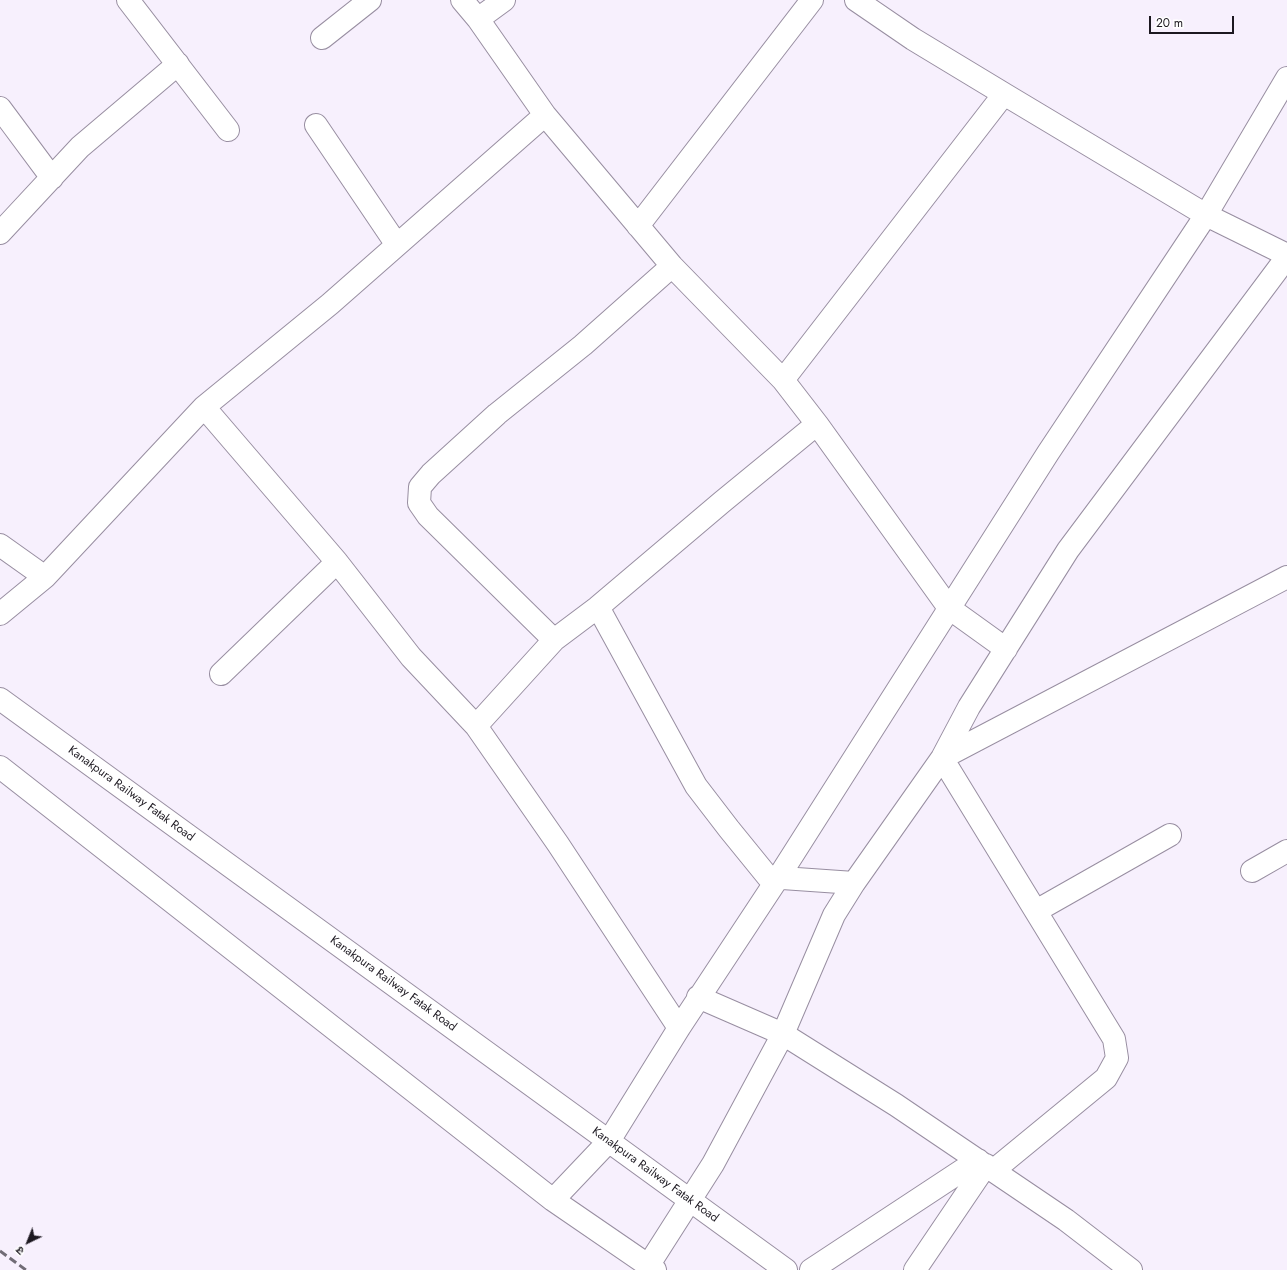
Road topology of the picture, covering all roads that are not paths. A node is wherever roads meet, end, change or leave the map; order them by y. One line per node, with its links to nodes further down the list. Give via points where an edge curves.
1 (128, 0): 9 (street)
2 (370, 0): 8 (street)
3 (462, 0): 7 (street)
4 (504, 0): 7 (street)
5 (812, 0): 18 (street)
6 (856, 0): 11 (street, via 913,39)
7 (478, 19): 13 (street)
8 (322, 38)
9 (178, 64): 15 (street); 16 (street, via 80,147)
10 (1287, 78): 17 (street)
11 (1004, 94): 17 (street); 23 (street)
12 (0, 108): 16 (street)
13 (545, 115): 18 (street); 20 (street)
14 (316, 125): 20 (street)
15 (228, 130)
16 (52, 178): 19 (street)
17 (1206, 215): 21 (street); 31 (street)
18 (638, 226): 22 (street)
19 (0, 233)
20 (397, 245): 24 (street, via 330,304)
21 (1287, 256): 34 (street, via 1068,550)
22 (672, 266): 23 (street); 33 (street, via 583,345 497,414 420,487 419,503 428,516)
23 (783, 380): 25 (street)
24 (204, 407): 27 (street); 28 (street)
25 (817, 424): 30 (street); 31 (street)
26 (0, 546): 28 (street)
27 (337, 562): 35 (street); 37 (street, via 411,657)
28 (44, 577): 32 (street)
29 (1287, 577): 38 (street)
30 (598, 607): 33 (street); 43 (street, via 696,786 768,877)
31 (949, 608): 34 (street); 43 (street)
32 (0, 614)
33 (554, 640): 37 (street)
34 (1006, 649): 38 (street, via 969,707)
35 (221, 674)
36 (0, 699): 49 (street, Kanakpura Railway Fatak Road)
37 (476, 726): 47 (street, via 558,844)
38 (942, 758): 44 (street); 45 (street)
39 (0, 767): 51 (street)
40 (1170, 835): 45 (street)
41 (1287, 851): 42 (street)
42 (1252, 871)
43 (778, 878): 44 (street); 46 (street)
44 (854, 883): 48 (street, via 834,915)
45 (1036, 911): 50 (street, via 1114,1039 1117,1058 1106,1078)
46 (698, 997): 47 (street); 48 (street)
47 (679, 1028): 49 (street)
48 (783, 1034): 50 (street); 52 (street, via 713,1164)
49 (609, 1141): 51 (street); 52 (street, Kanakpura Railway Fatak Road)
50 (986, 1165): 55 (street); 56 (street); 57 (street, via 1066,1220)
51 (553, 1200): 53 (street)
52 (690, 1200): 53 (street); 54 (street, Kanakpura Railway Fatak Road)
53 (651, 1268)
54 (786, 1270)
55 (812, 1270)
56 (915, 1270)
57 (1132, 1270)

